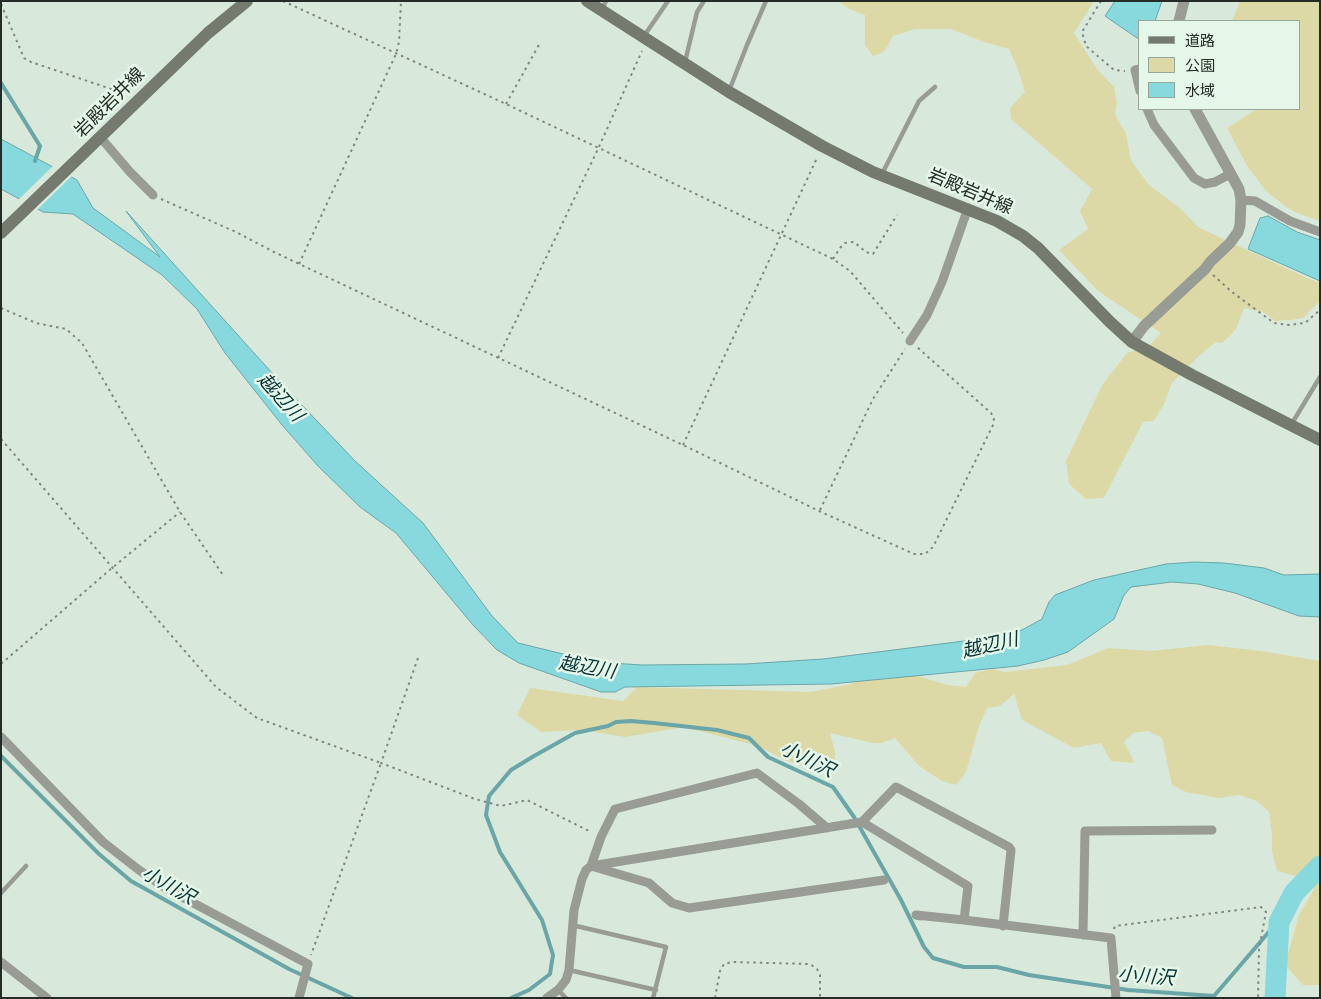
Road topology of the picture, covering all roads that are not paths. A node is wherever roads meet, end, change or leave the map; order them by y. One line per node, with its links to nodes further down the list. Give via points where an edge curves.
1 (247, 1): 15 (main road, 岩殿岩井線, via 208,33)
2 (587, 1): 7 (main road, 岩殿岩井線)
3 (668, 1): 9 (lane)
4 (704, 1): 10 (lane, via 695,18)
5 (766, 1): 12 (lane)
6 (1184, 1): 8 (street)
7 (604, 6): 9 (main road, 岩殿岩井線)
8 (1180, 20)
9 (645, 39): 10 (main road, 岩殿岩井線)
10 (684, 64): 12 (main road, 岩殿岩井線)
11 (934, 87): 17 (lane, via 919,100)
12 (729, 92): 17 (main road, 岩殿岩井線, via 822,146)
13 (1147, 110): 16 (street, via 1154,125 1194,178 1206,184)
14 (1196, 110): 16 (street)
15 (101, 138): 18 (street); 22 (main road, 岩殿岩井線)
16 (1230, 174): 19 (street)
17 (881, 175): 20 (main road, 岩殿岩井線)
18 (153, 195)
19 (1241, 200): 21 (street, via 1255,201 1290,221); 24 (street, via 1238,232 1230,244 1144,326)
20 (968, 208): 23 (street, via 942,282 927,315); 24 (main road, 岩殿岩井線, via 1023,236 1038,248)
21 (1320, 232)
22 (1, 233)
23 (910, 341)
24 (1132, 342): 26 (main road, 岩殿岩井線)
25 (1320, 377): 26 (lane)
26 (1290, 426): 27 (main road, 岩殿岩井線)
27 (1320, 440)
28 (1, 737): 46 (street, via 102,842 139,870 168,889 308,964)
29 (862, 822): 30 (street); 37 (street, via 968,886); 39 (street, via 896,787 1009,847)
30 (827, 828): 33 (street); 33 (street, via 757,773 615,809)
31 (1212, 830): 40 (street, via 1086,830)
32 (26, 866): 35 (lane)
33 (591, 866): 34 (street, via 649,883 672,903 689,908); 38 (street, via 582,878)
34 (884, 880)
35 (1, 893)
36 (921, 916): 37 (street, via 916,915)
37 (964, 920): 39 (street)
38 (572, 925): 42 (street); 44 (lane, via 666,947)
39 (1004, 926): 40 (street)
40 (1083, 935): 50 (street, via 1111,938)
41 (1, 962): 45 (street)
42 (569, 970): 43 (street); 44 (lane)
43 (558, 990): 47 (street); 48 (lane)
44 (656, 990): 49 (lane)
45 (48, 998)
46 (299, 998)
47 (547, 998)
48 (566, 998)
49 (653, 998)
50 (1116, 998)

